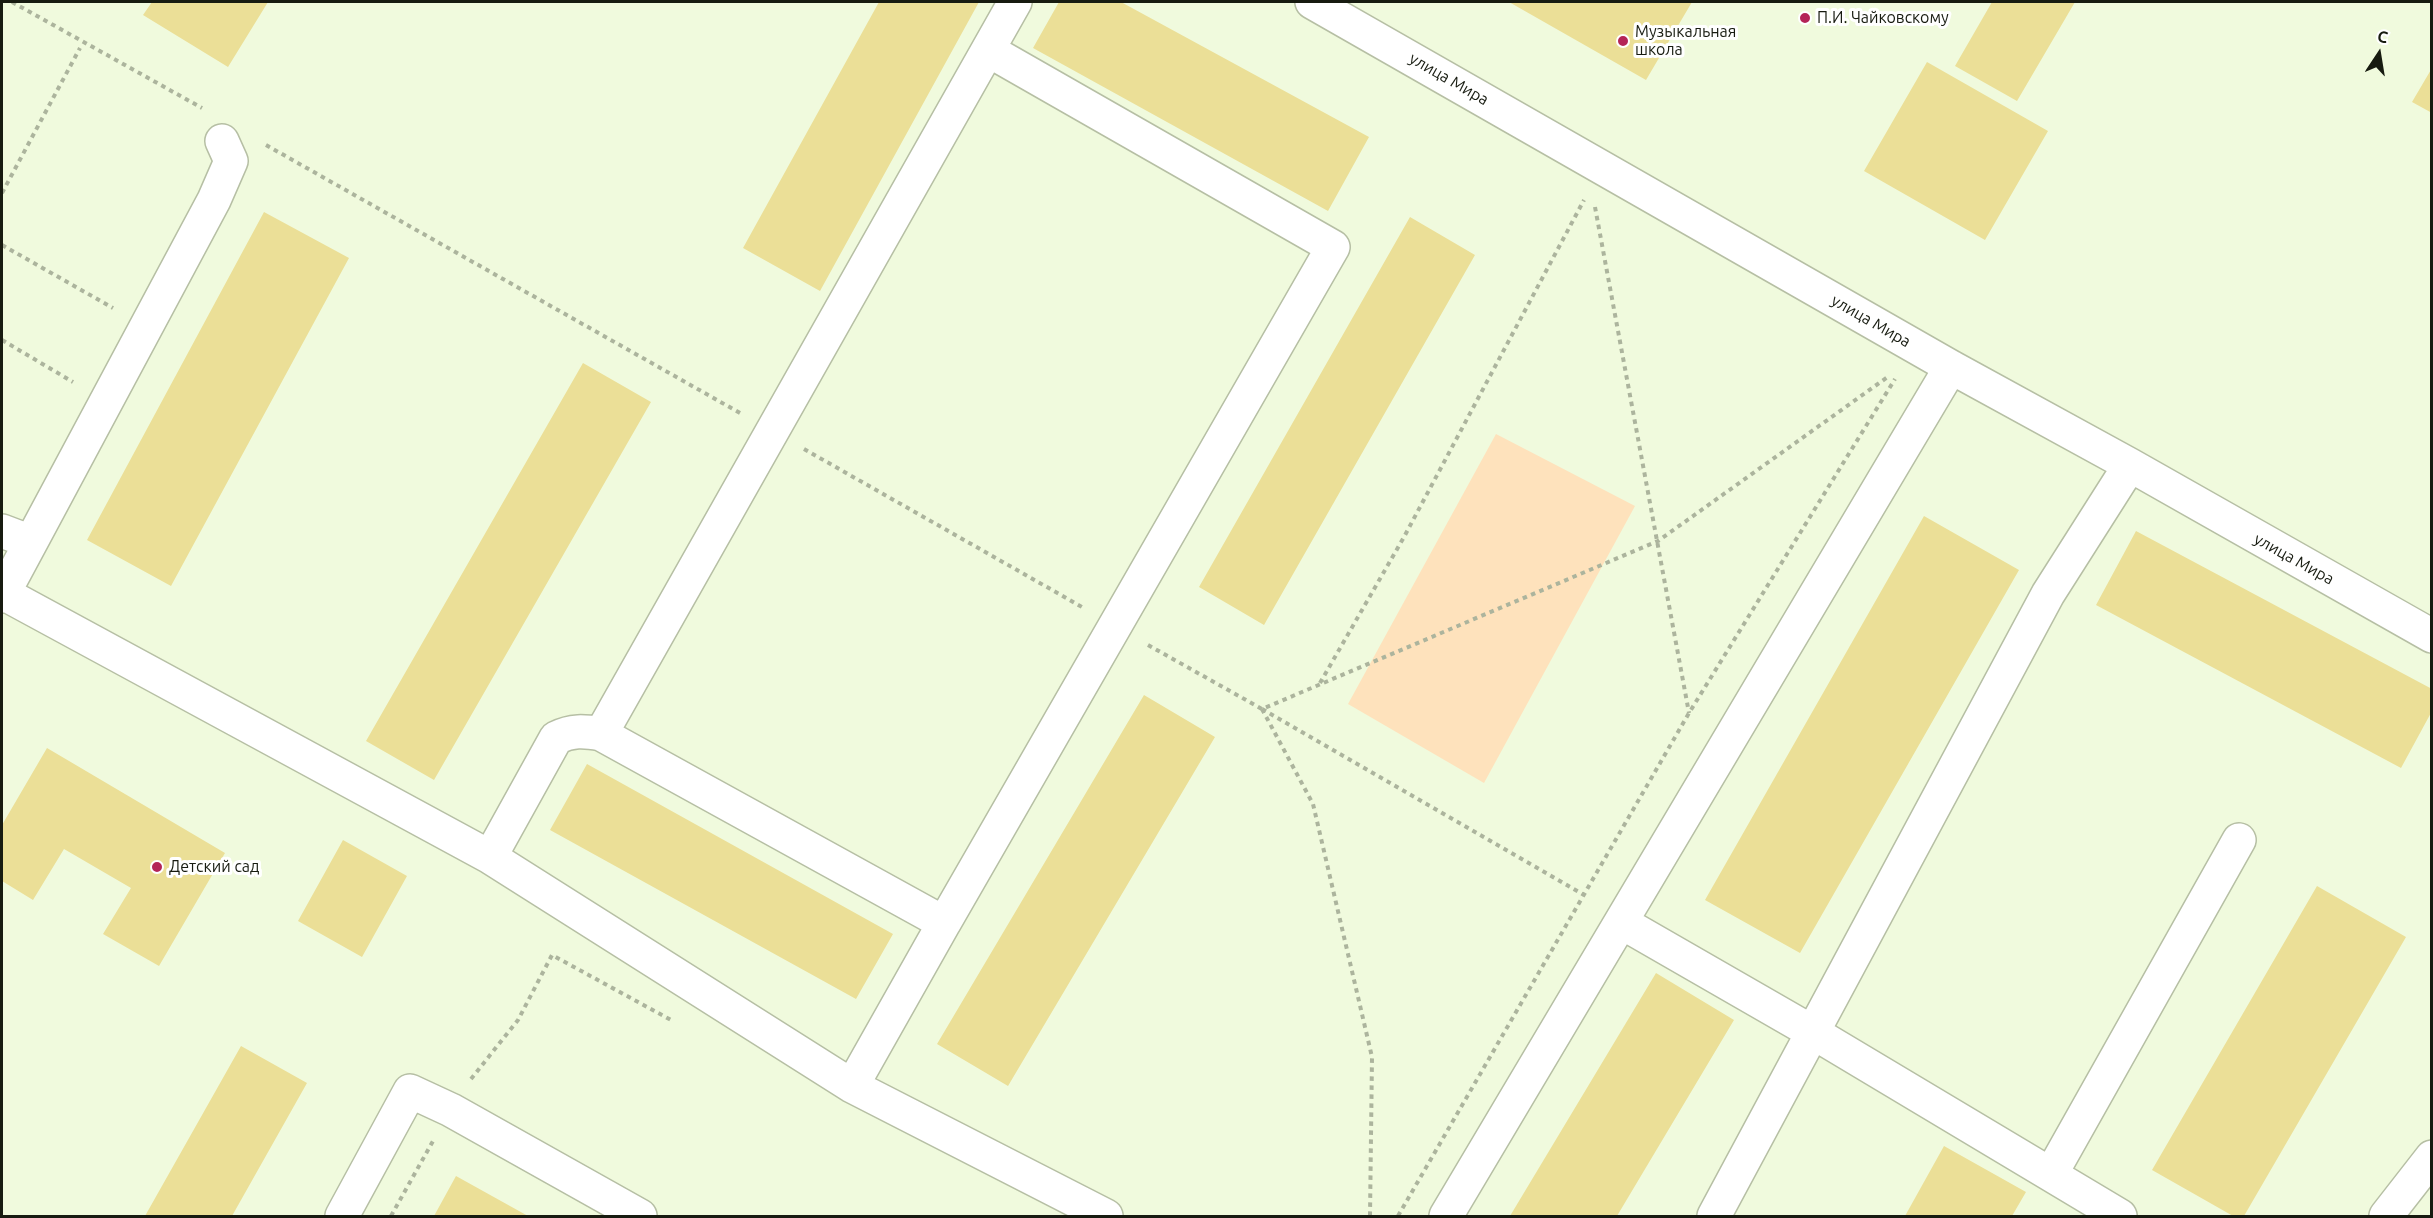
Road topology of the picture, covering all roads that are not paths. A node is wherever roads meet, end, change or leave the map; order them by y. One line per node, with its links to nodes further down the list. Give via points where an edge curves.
1 (1015, 2): 3 (street)
2 (1312, 2): 5 (street, улица Мира)
3 (988, 50): 10 (street); 14 (street, via 1333,247)
4 (222, 141): 7 (street, via 231,161 214,200 107,401)
5 (1951, 368): 6 (street, улица Мира); 13 (street)
6 (2130, 465): 9 (street, улица Мира); 15 (street, via 2048,594)
7 (16, 537): 8 (street)
8 (2, 594): 12 (street)
9 (2432, 636)
10 (601, 734): 12 (street, via 581,730 556,738); 14 (street)
11 (2240, 840): 18 (street)
12 (490, 856): 16 (street)
13 (1621, 921): 15 (street); 22 (street)
14 (944, 923): 16 (street)
15 (1814, 1033): 18 (street); 23 (street)
16 (852, 1086): 21 (street)
17 (2432, 1157): 25 (street)
18 (2051, 1174): 24 (street)
19 (342, 1216): 20 (street, via 410,1090)
20 (640, 1216)
21 (1106, 1216)
22 (1446, 1216)
23 (1714, 1216)
24 (2120, 1216)
25 (2386, 1216)

